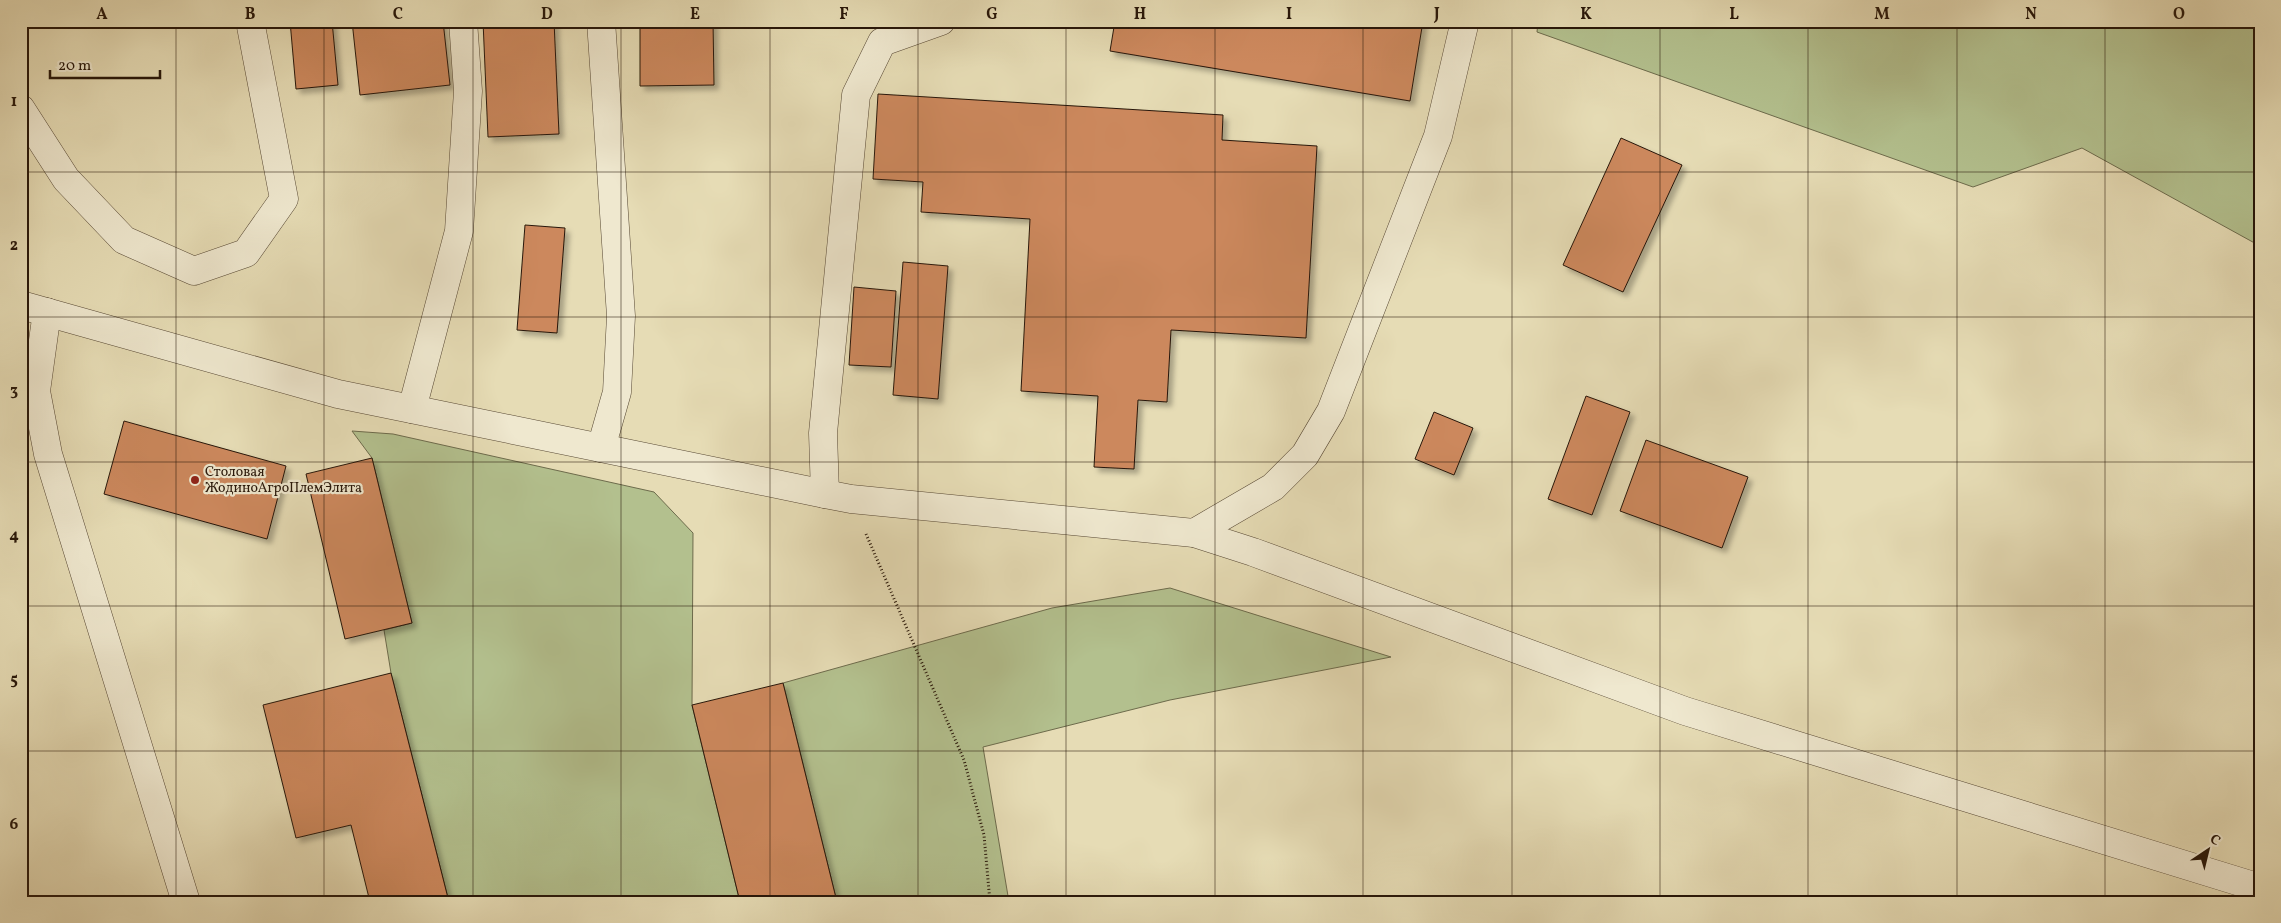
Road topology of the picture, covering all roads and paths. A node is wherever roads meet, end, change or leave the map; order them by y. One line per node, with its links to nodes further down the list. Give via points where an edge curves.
1 (250, 21): 6 (street, via 284,199 246,253 194,271 124,240 66,179)
2 (463, 21): 8 (street, via 468,91 459,231)
3 (601, 21): 9 (street, via 621,316 616,392)
4 (941, 21): 10 (street, via 882,42 856,95 823,433)
5 (1465, 21): 12 (street, via 1438,136 1331,411 1306,455 1273,487)
6 (21, 109)
7 (34, 309): 8 (street, via 338,394); 14 (street, via 36,391 48,454)
8 (412, 409): 9 (street)
9 (601, 448): 10 (street)
10 (824, 494): 11 (street)
11 (851, 499): 12 (street); 15 (path, via 964,760 984,835)
12 (1194, 533): 13 (street, via 1254,552 1685,711)
13 (2260, 888)
14 (186, 902)
15 (990, 902)

